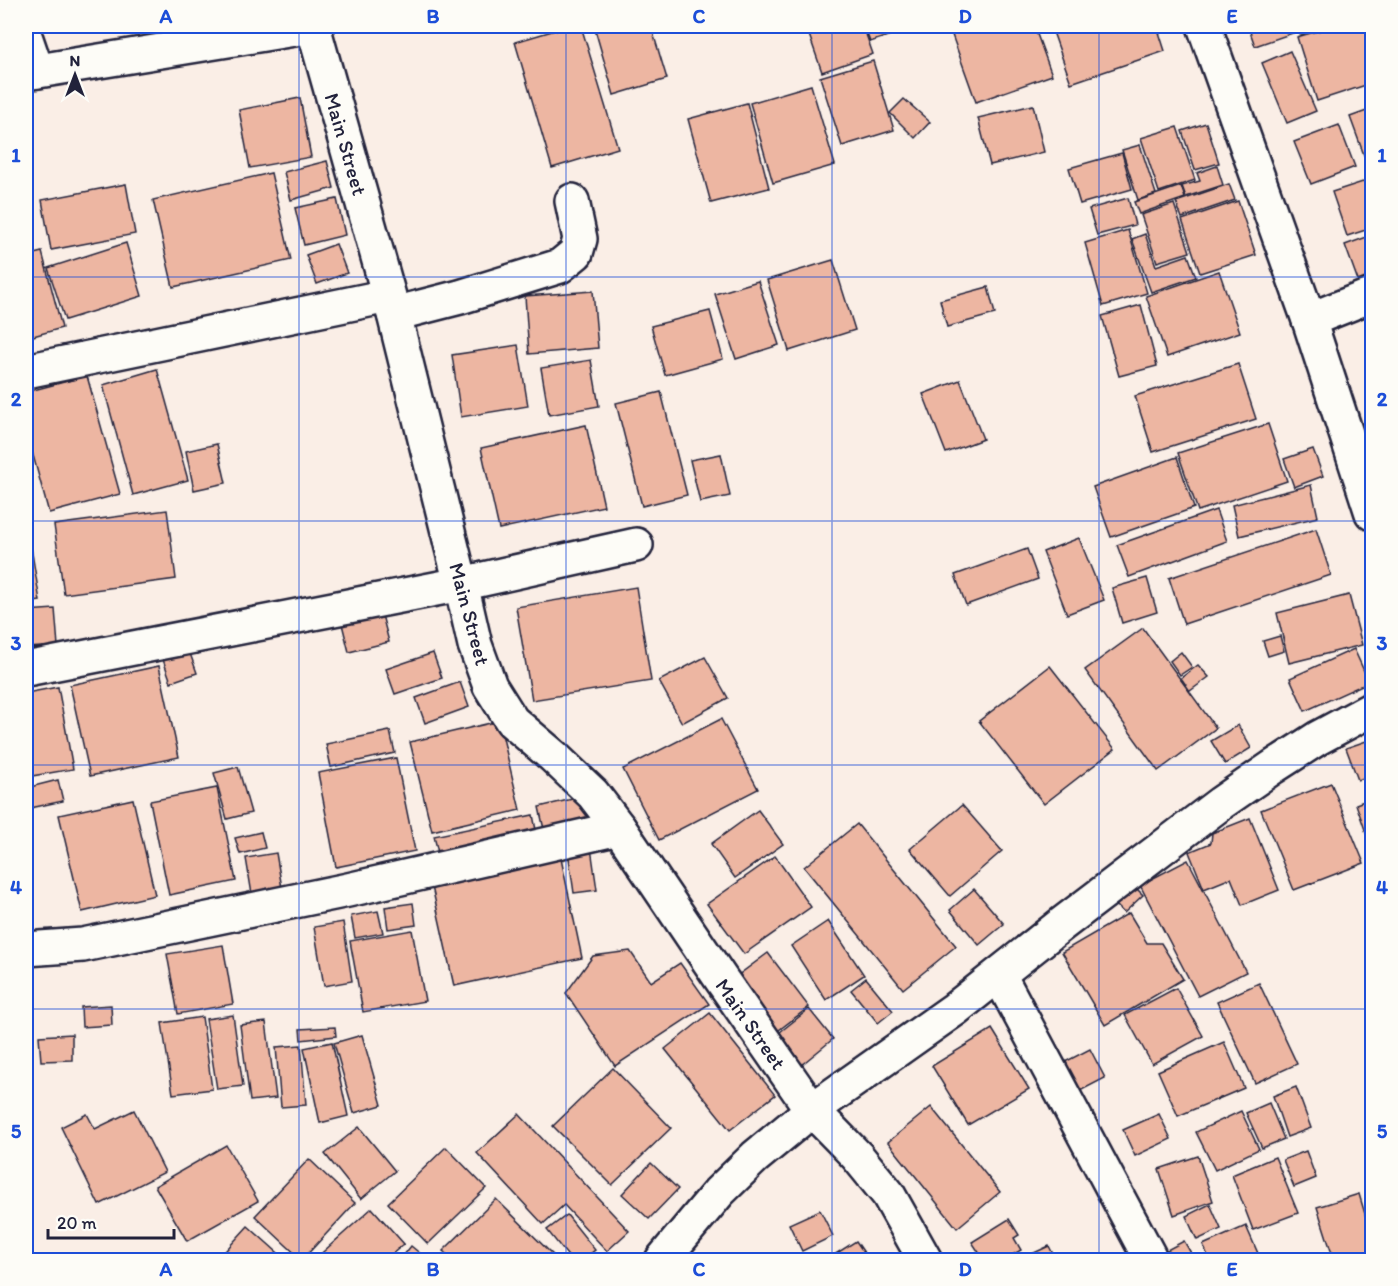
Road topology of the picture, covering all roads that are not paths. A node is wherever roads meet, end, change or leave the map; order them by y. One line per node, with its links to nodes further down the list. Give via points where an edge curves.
1 (313, 26): 4 (street); 7 (street, Main Street)
2 (1204, 26): 8 (street)
3 (26, 39): 4 (street)
4 (31, 72)
5 (572, 201): 7 (street, via 580,239 576,253 560,266 460,297)
6 (1372, 295): 8 (street)
7 (391, 305): 9 (street); 12 (street, Main Street)
8 (1309, 320): 10 (street)
9 (26, 371)
10 (1372, 513)
11 (636, 545): 12 (street)
12 (461, 584): 13 (street); 15 (street, Main Street, via 475,645 490,686 512,721 593,794)
13 (26, 669)
14 (1372, 709): 17 (street, via 1273,766 1221,803)
15 (619, 828): 16 (street, via 83,945); 18 (street, Main Street)
16 (26, 949)
17 (999, 975): 18 (street); 19 (street)
18 (812, 1110): 20 (street, via 719,1192); 21 (street, Main Street, via 888,1194)
19 (1149, 1256)
20 (662, 1260)
21 (925, 1260)

